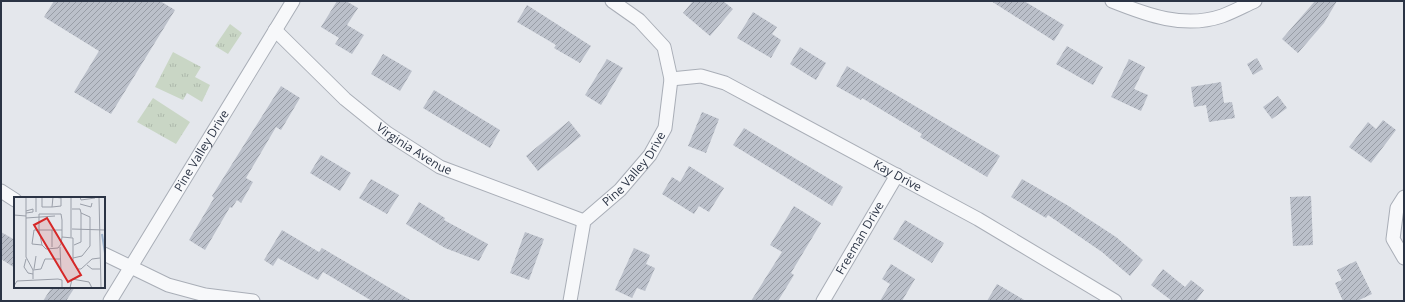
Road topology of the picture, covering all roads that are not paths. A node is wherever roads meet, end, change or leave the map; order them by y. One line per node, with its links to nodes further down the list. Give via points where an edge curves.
1 (293, 1): 5 (street, Pine Valley Drive)
2 (612, 1): 6 (street, Pine Valley Drive, via 639,20 664,47)
3 (1112, 1): 4 (street, via 1148,16 1186,22 1221,16)
4 (1255, 1)
5 (275, 30): 11 (street, Virginia Avenue, via 345,99 387,133 440,167); 14 (street, Pine Valley Drive)
6 (671, 79): 7 (street, Kay Drive, via 701,76 726,83); 11 (street, Pine Valley Drive, via 665,128 650,155 620,190)
7 (897, 175): 18 (street, Freeman Drive); 19 (street, Kay Drive, via 978,219)
8 (1, 191): 10 (street)
9 (1404, 197): 13 (street, via 1397,208 1393,239)
10 (14, 199)
11 (584, 220): 17 (street)
12 (105, 254): 14 (street)
13 (1404, 258)
14 (130, 267): 15 (street, Pine Valley Drive); 16 (street, via 168,285 205,295)
15 (110, 301)
16 (253, 301)
17 (570, 301)
18 (823, 301)
19 (1116, 301)

